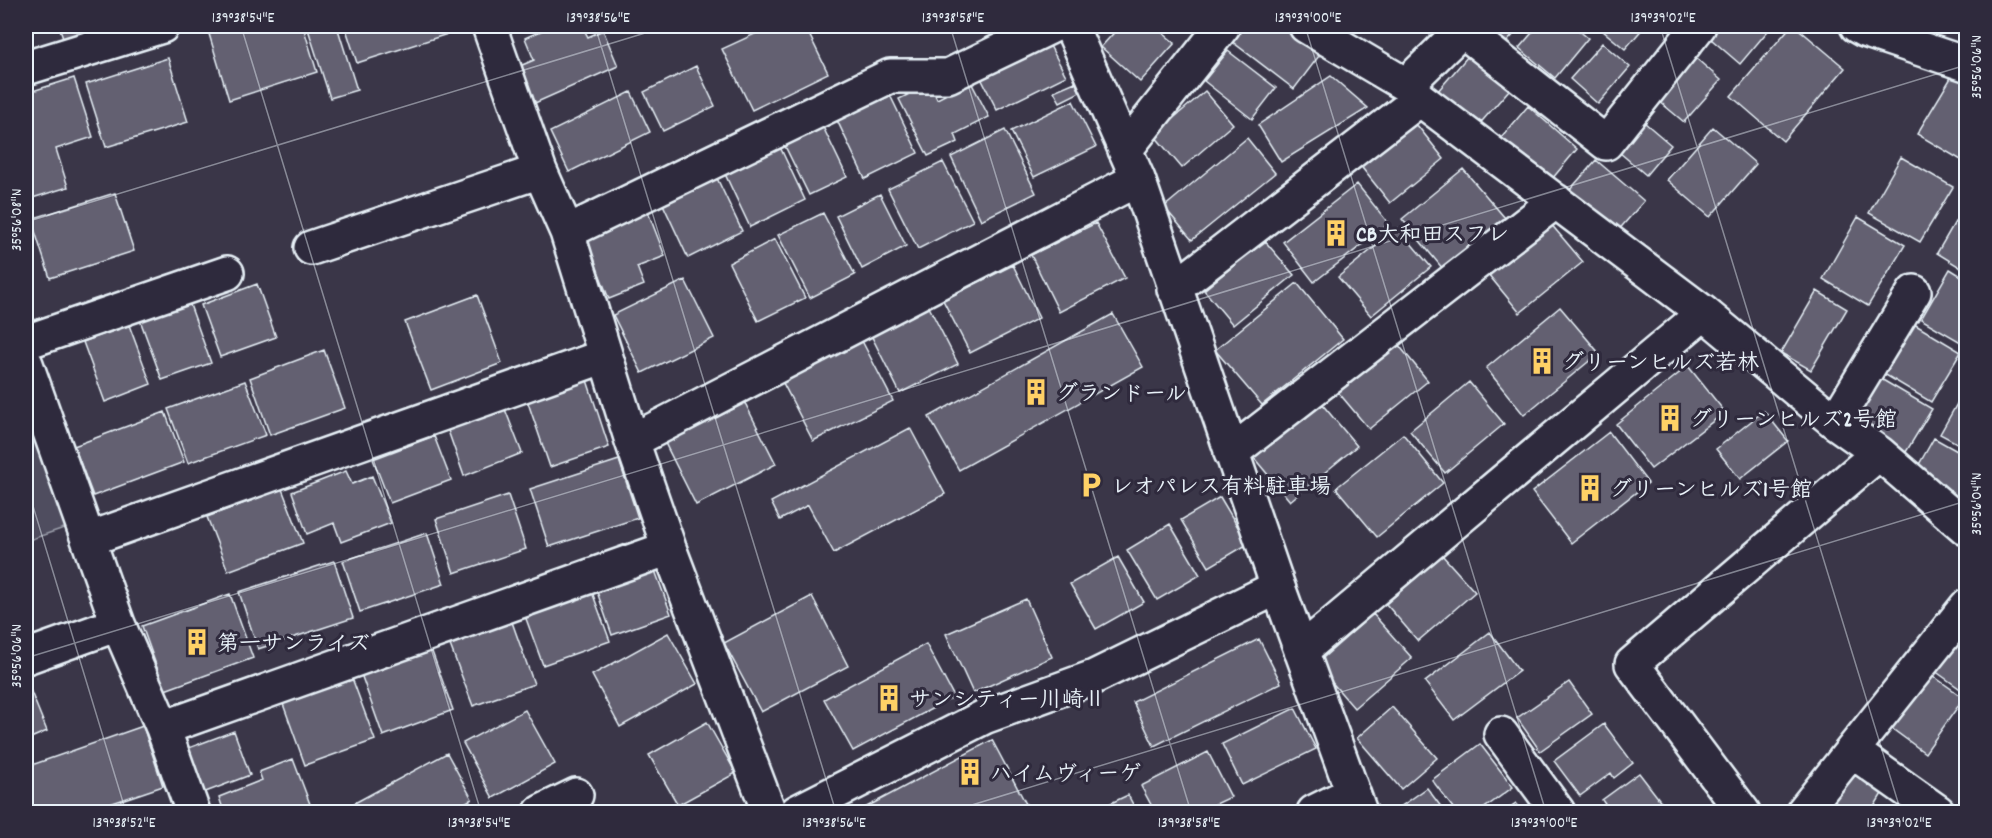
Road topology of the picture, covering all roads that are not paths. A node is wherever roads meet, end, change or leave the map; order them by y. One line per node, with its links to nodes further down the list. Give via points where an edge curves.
1 (162, 26): 10 (street)
2 (489, 26): 13 (street)
3 (1052, 26): 16 (street, via 948,76 890,76)
4 (1071, 26): 12 (street)
5 (1223, 26): 12 (street)
6 (1306, 26): 11 (street)
7 (1699, 26): 11 (street, via 1606,143 1462,30)
8 (1863, 27): 9 (street)
9 (1966, 64)
10 (26, 68)
11 (1413, 92): 15 (street); 19 (street)
12 (1125, 150): 14 (street)
13 (540, 171): 16 (street); 17 (street)
14 (1138, 179): 19 (street); 26 (street)
15 (1556, 201): 21 (street); 27 (street)
16 (567, 232): 23 (street)
17 (311, 248)
18 (227, 273): 22 (street)
19 (1174, 289): 27 (street)
20 (1914, 292): 25 (street)
21 (1704, 313): 25 (street); 35 (street)
22 (26, 342)
23 (605, 356): 26 (street); 30 (street)
24 (26, 364): 30 (street)
25 (1835, 422): 28 (street)
26 (632, 441): 31 (street)
27 (1231, 453): 32 (street)
28 (1879, 453): 29 (street); 48 (street, via 1632,664)
29 (1966, 528)
30 (89, 539): 34 (street)
31 (669, 548): 37 (street); 44 (street)
32 (1278, 587): 35 (street); 45 (street, via 1094,677 984,717)
33 (1966, 607): 39 (street)
34 (118, 624): 36 (street); 37 (street)
35 (1301, 651): 41 (street)
36 (26, 657)
37 (163, 728): 42 (street)
38 (1501, 734): 47 (street)
39 (1852, 751): 49 (street); 50 (street)
40 (576, 795): 43 (street)
41 (1356, 803): 46 (street)
42 (193, 813)
43 (541, 813)
44 (769, 813)
45 (797, 813)
46 (1314, 813)
47 (1558, 813)
48 (1743, 813)
49 (1803, 813)
50 (1938, 813)

